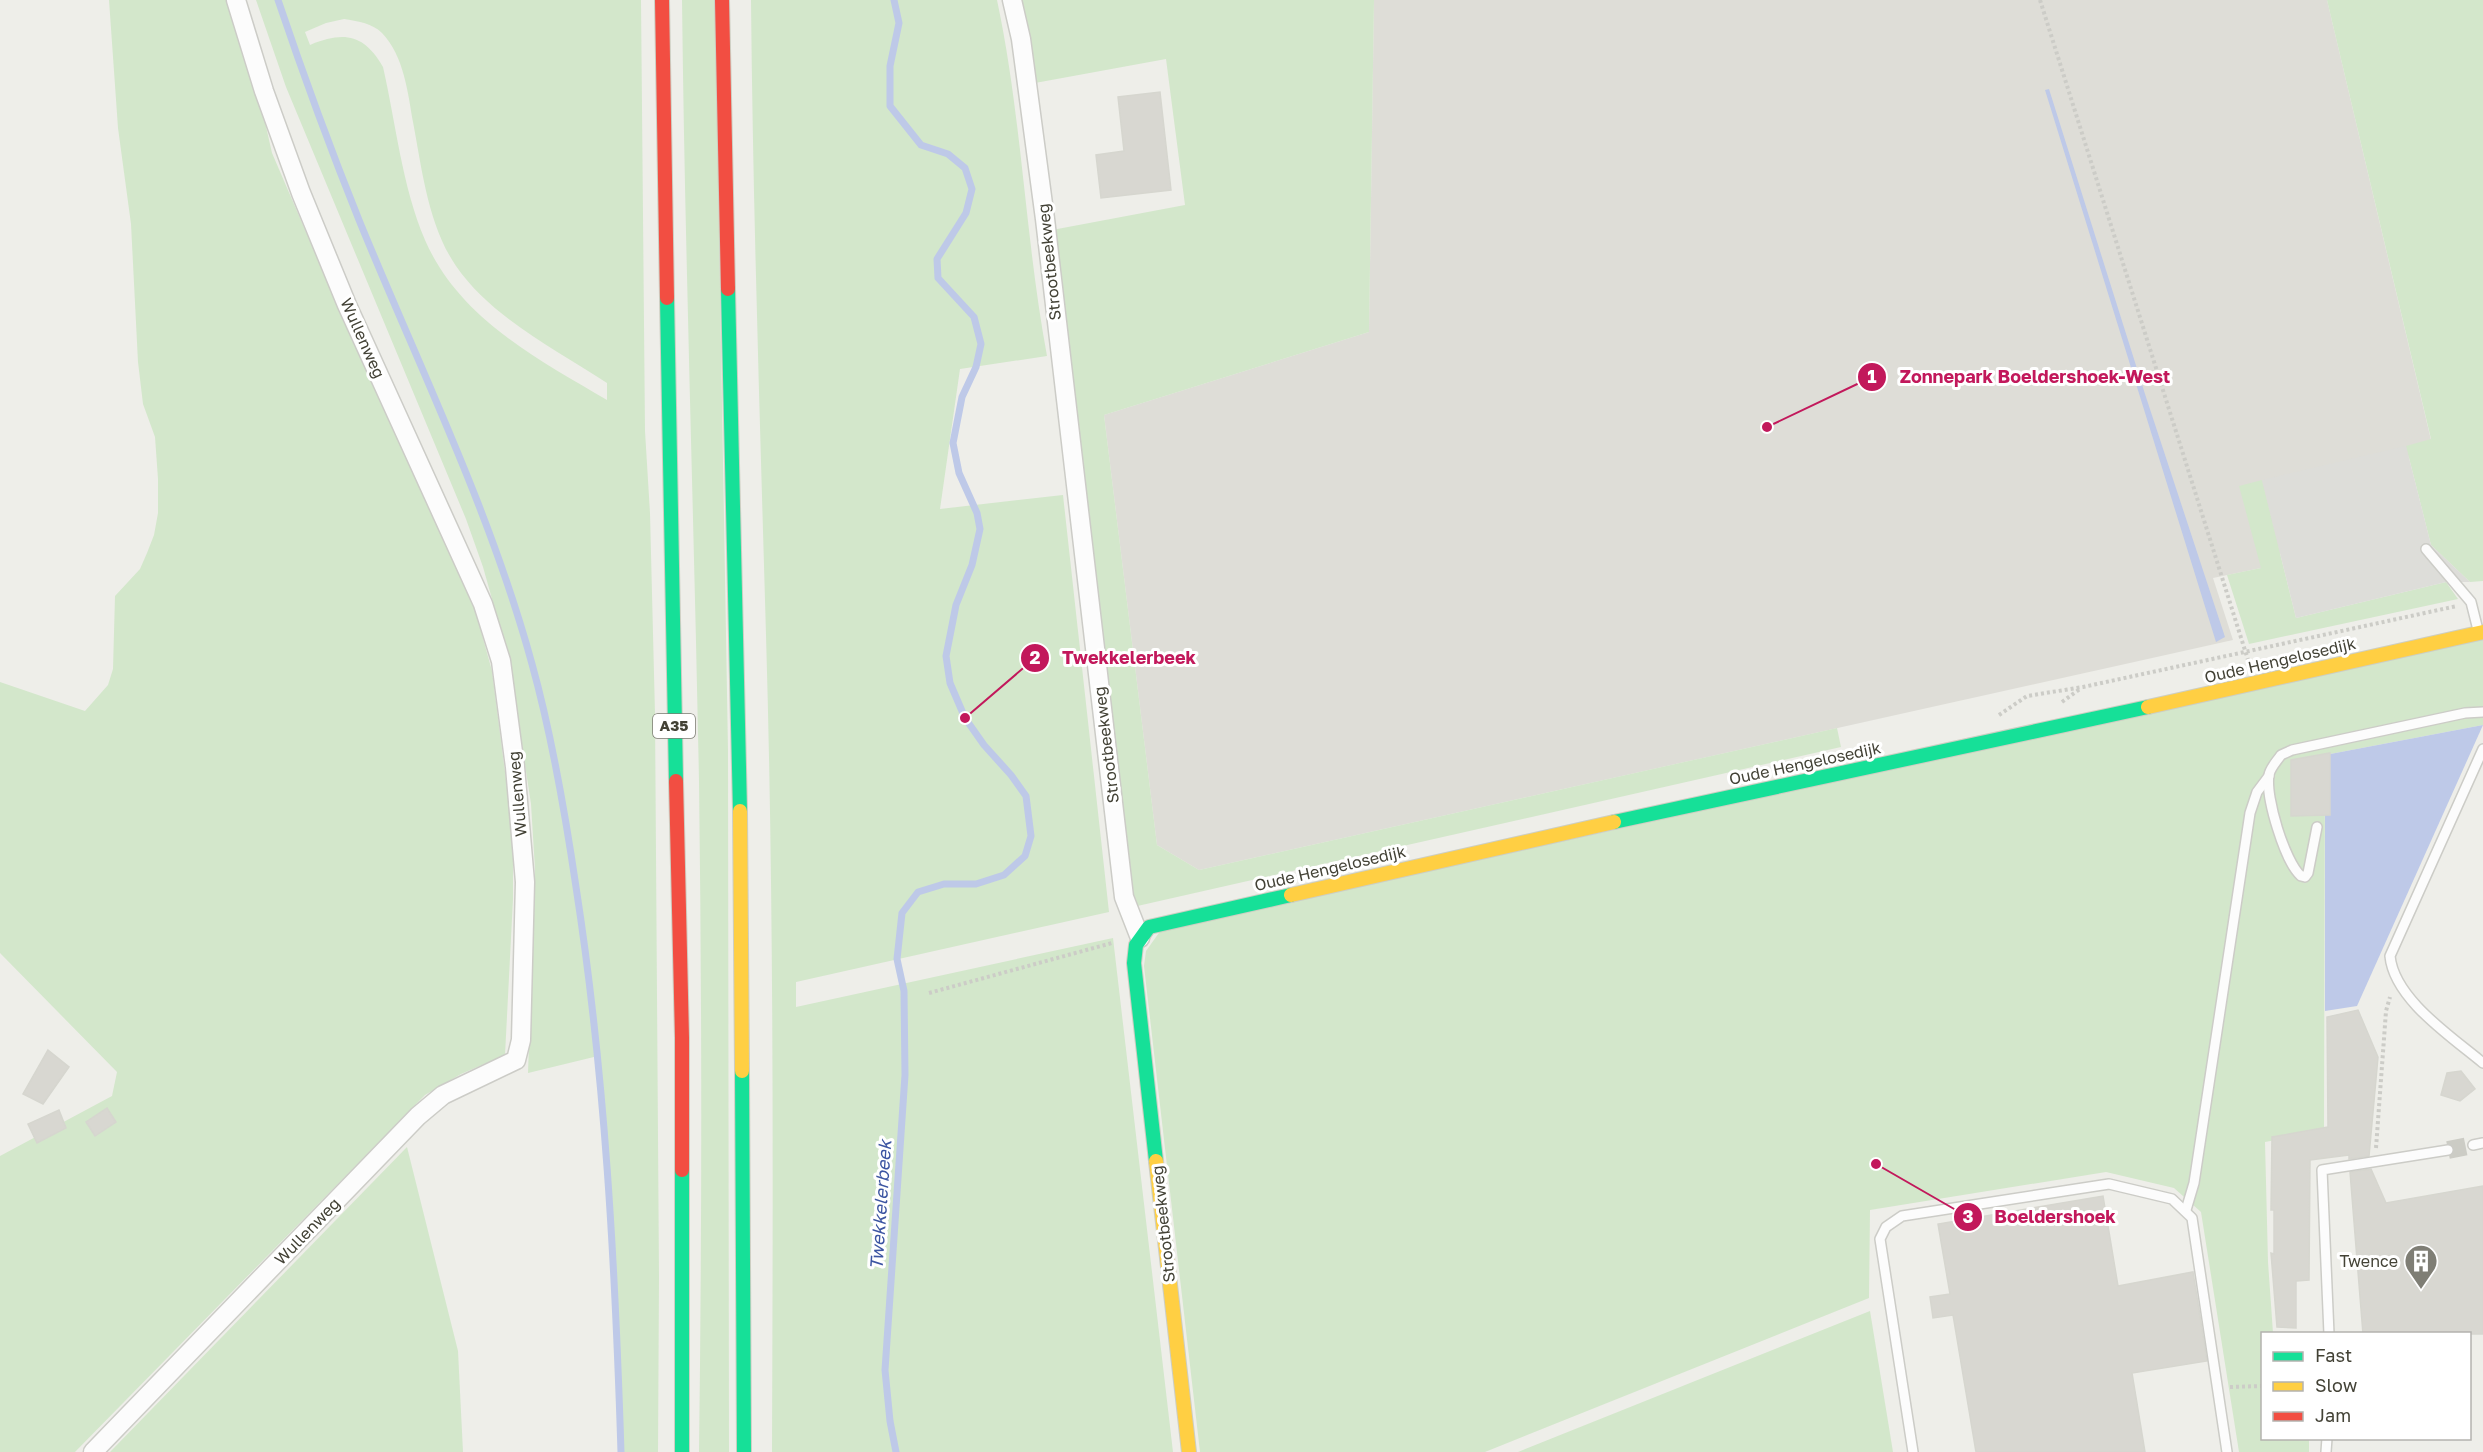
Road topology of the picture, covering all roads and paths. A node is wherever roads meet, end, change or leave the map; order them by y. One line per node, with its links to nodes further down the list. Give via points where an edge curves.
1 (236, 0): 25 (street, Wullenweg, via 301,193 347,305 483,604 501,661 525,882 521,1040 516,1060 443,1095 418,1116)
2 (662, 0): 26 (main road, A35, via 682,1038)
3 (722, 0): 27 (main road, via 740,806)
4 (1012, 0): 15 (street, Strootbeekweg, via 1021,39 1045,219 1124,897)
5 (2040, 0): 9 (path)
6 (2426, 549): 7 (lane)
7 (2471, 602): 8 (lane); 11 (path, via 2027,696)
8 (2481, 632): 15 (main road, Oude Hengelosedijk, via 1155,924)
9 (2240, 636)
10 (2483, 712): 13 (lane, via 2292,750 2281,755)
11 (1992, 720)
12 (2483, 749): 16 (lane, via 2390,956)
13 (2269, 776): 14 (lane, via 2273,812 2282,841 2301,876 2308,873); 21 (lane, via 2257,792 2250,813 2194,1183)
14 (2317, 827)
15 (1140, 938): 17 (path); 28 (main road, Strootbeekweg, via 1134,963)
16 (2396, 980): 18 (lane, via 2427,1016); 20 (path, via 2386,1011)
17 (929, 993)
18 (2483, 1063)
19 (2448, 1150): 20 (lane)
20 (2375, 1163): 22 (lane, via 2322,1170)
21 (2186, 1210): 24 (lane, via 2192,1218); 29 (lane, via 2172,1199 2109,1184 1902,1216 1886,1227 1880,1239)
22 (2329, 1332)
23 (2261, 1386): 24 (path)
24 (2217, 1387): 30 (lane)
25 (93, 1452)
26 (682, 1452)
27 (744, 1452)
28 (1189, 1452)
29 (1913, 1452)
30 (2227, 1452)

